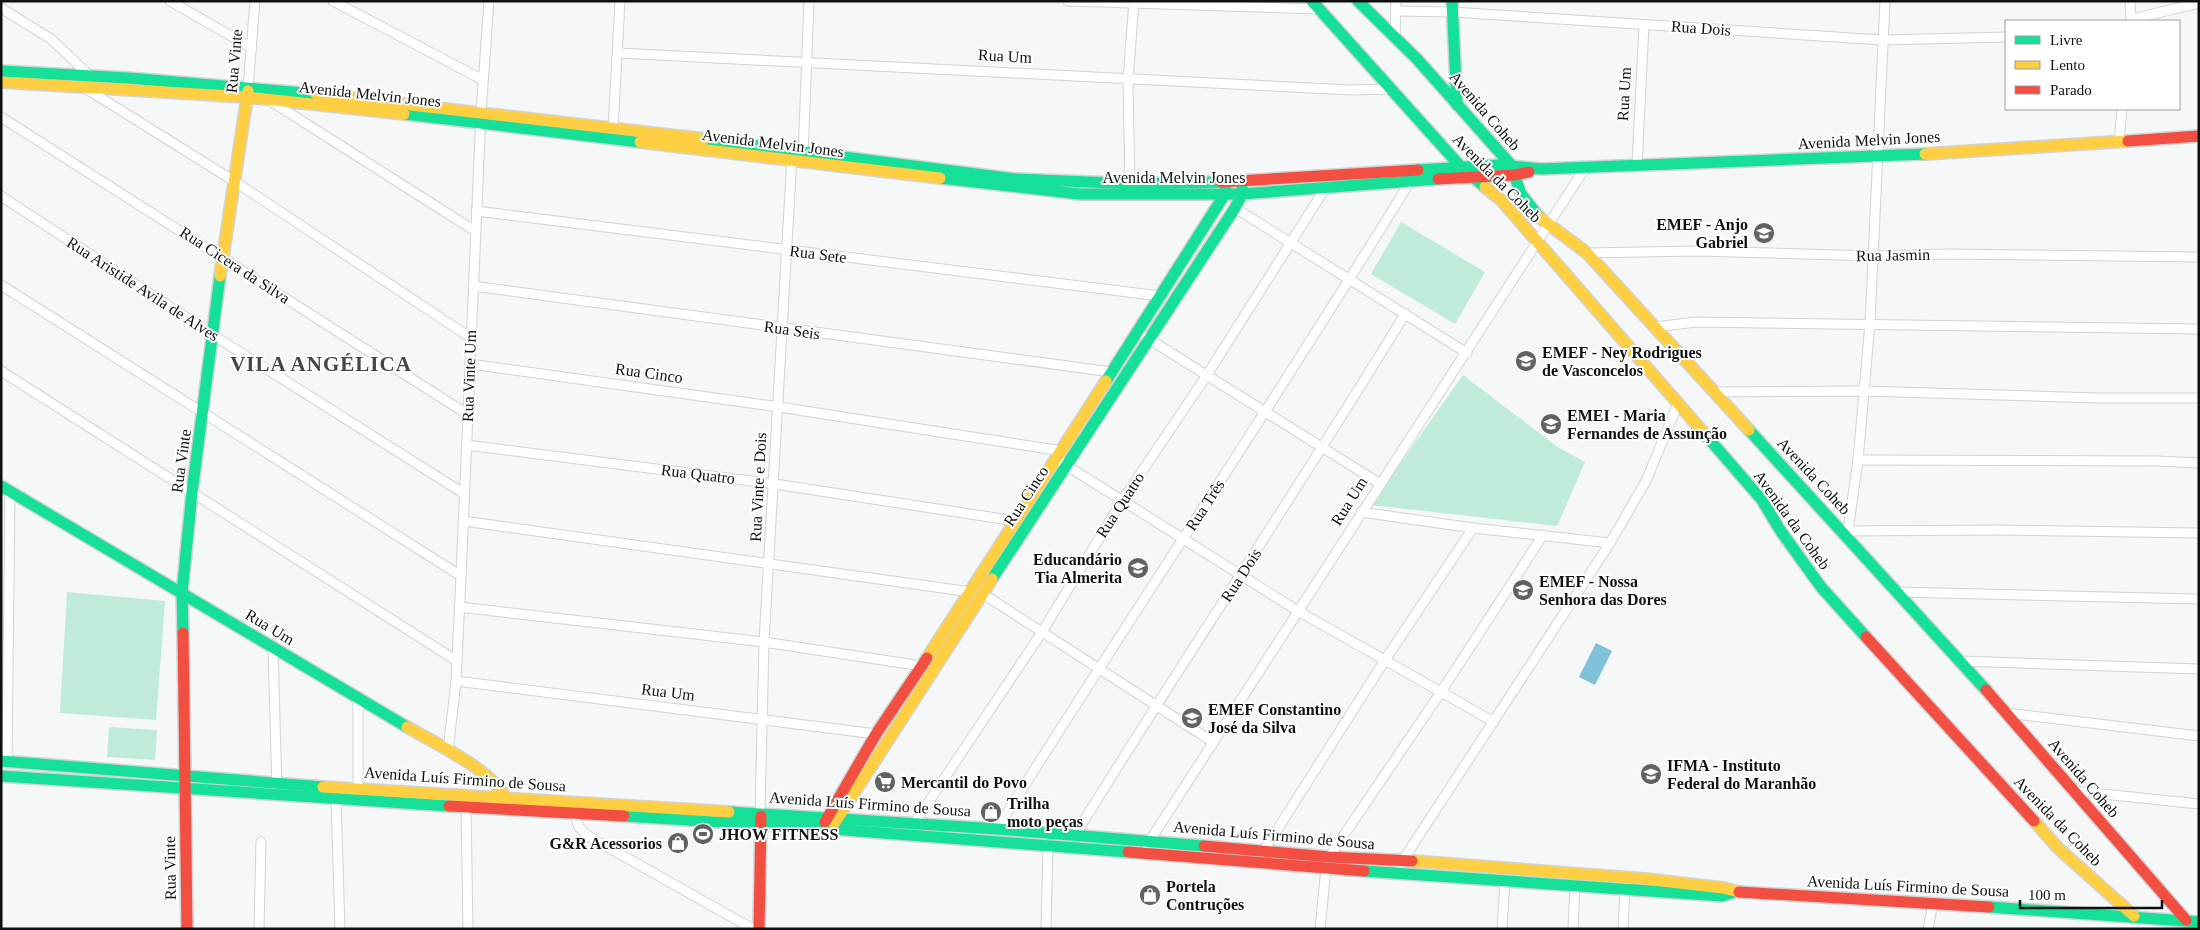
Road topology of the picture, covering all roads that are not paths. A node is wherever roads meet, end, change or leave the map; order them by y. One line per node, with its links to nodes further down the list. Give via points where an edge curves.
1 (170, 1): 22 (street)
2 (255, 1): 22 (street, Rua Vinte)
3 (333, 1): 27 (street)
4 (489, 1): 27 (street, Rua Vinte Um)
5 (620, 1): 23 (street)
6 (809, 1): 24 (street, Rua Vinte e Dois)
7 (1068, 1): 11 (street)
8 (1358, 1): 19 (main road)
9 (1885, 1): 21 (street)
10 (2130, 1): 17 (street)
11 (1134, 3): 13 (street); 28 (street)
12 (2199, 4): 17 (street)
13 (1315, 5): 31 (main road, Avenida da Coheb)
14 (1396, 6): 15 (street, Rua Dois); 19 (street)
15 (1452, 7): 18 (street, Rua Dois); 34 (main road)
16 (1, 8): 26 (street, via 52,39)
17 (2131, 20)
18 (1644, 25): 21 (street, Rua Dois); 43 (street, Rua Um)
19 (1395, 37): 34 (main road, Avenida Coheb)
20 (2005, 37): 21 (street, Rua Dois)
21 (1882, 40): 42 (street)
22 (252, 48): 32 (street, Rua Vinte)
23 (618, 53): 24 (street, Rua Um); 38 (street)
24 (807, 62): 28 (street, Rua Um); 41 (street, Rua Vinte e Dois)
25 (1, 71): 26 (main road, Avenida Melvin Jones)
26 (89, 75): 32 (main road, Avenida Melvin Jones)
27 (483, 80): 37 (street, Rua Vinte Um)
28 (1128, 80): 31 (street, Rua Um); 53 (street)
29 (1, 82): 30 (main road, Avenida Melvin Jones)
30 (83, 87): 32 (main road, Avenida Melvin Jones); 50 (street)
31 (1390, 89): 44 (main road, Avenida da Coheb)
32 (247, 92): 33 (main road, Avenida Melvin Jones); 37 (main road, Avenida Melvin Jones); 50 (main road, Rua Vinte)
33 (268, 100): 37 (main road, Avenida Melvin Jones); 60 (street)
34 (1457, 105): 46 (main road, Avenida Coheb)
35 (2122, 110): 40 (street)
36 (1, 117): 66 (street, Rua Cicera da Silva)
37 (481, 118): 38 (main road, Avenida Melvin Jones); 41 (main road, Avenida Melvin Jones); 58 (street, Rua Vinte Um)
38 (613, 128): 41 (main road, Avenida Melvin Jones)
39 (2199, 136): 40 (main road, Avenida Melvin Jones)
40 (2119, 141): 42 (main road, Avenida Melvin Jones)
41 (798, 157): 53 (main road, Avenida Melvin Jones); 63 (street, Rua Vinte e Dois)
42 (1878, 157): 43 (main road, Avenida Melvin Jones); 65 (street)
43 (1637, 165): 45 (main road, Avenida Melvin Jones)
44 (1461, 168): 46 (main road, Avenida Melvin Jones); 47 (main road, Avenida da Coheb); 48 (main road, Avenida Melvin Jones)
45 (1585, 168): 46 (main road, Avenida Melvin Jones); 59 (street, Rua Um)
46 (1512, 170): 47 (main road, Avenida Melvin Jones); 59 (main road, Avenida Coheb, via 1528,205)
47 (1472, 177): 49 (main road, Avenida Melvin Jones); 62 (main road, Avenida da Coheb, via 1501,200)
48 (1242, 180): 51 (main road, Avenida Melvin Jones); 55 (main road, Rua Cinco)
49 (1411, 180): 52 (main road, Avenida Melvin Jones); 68 (street, Rua Três)
50 (234, 181): 66 (main road, Rua Vinte); 79 (street)
51 (1227, 181): 53 (main road, Avenida Melvin Jones); 54 (main road, Rua Cinco)
52 (1326, 187): 55 (main road, Avenida Melvin Jones); 61 (street, Rua Quatro)
53 (1130, 189): 54 (main road, Avenida Melvin Jones)
54 (1225, 194): 55 (main road, Avenida Melvin Jones); 71 (main road, Rua Cinco)
55 (1242, 194): 57 (main road, Rua Cinco)
56 (1, 196): 78 (street, Rua Aristide Avila de Alves)
57 (1235, 208): 61 (street); 80 (main road, Rua Cinco)
58 (476, 211): 60 (street, Rua Vinte Um); 63 (street, Rua Sete)
59 (1548, 225): 62 (street, Rua Um); 64 (main road, Avenida Coheb)
60 (475, 231): 70 (street, Rua Vinte Um)
61 (1290, 242): 68 (street); 85 (street, Rua Quatro)
62 (1537, 242): 81 (street, Rua Um); 89 (main road, Avenida da Coheb)
63 (786, 250): 71 (street, Rua Sete); 75 (street, Rua Vinte e Dois)
64 (1587, 254): 65 (street, Rua Jasmin, via 1697,251); 74 (main road, Avenida Coheb)
65 (1872, 256): 67 (street, Rua Jasmin); 73 (street)
66 (223, 257): 78 (main road, Rua Vinte); 93 (street, Rua Cicera da Silva)
67 (2199, 257)
68 (1350, 280): 72 (street); 91 (street, Rua Três)
69 (1, 285): 92 (street)
70 (473, 286): 75 (street, Rua Seis); 79 (street, Rua Vinte Um)
71 (1160, 296): 77 (main road, Rua Cinco)
72 (1405, 314): 81 (street); 95 (street, Rua Dois)
73 (1870, 323): 74 (street, via 1696,322); 76 (street); 86 (street)
74 (1654, 327): 87 (main road, Avenida Coheb)
75 (781, 328): 84 (street, Rua Seis); 90 (street, Rua Vinte e Dois)
76 (2199, 329)
77 (1138, 332): 80 (street); 84 (main road, Rua Cinco)
78 (213, 334): 92 (main road, Rua Vinte); 103 (street, Rua Aristide Avila de Alves)
79 (471, 338): 82 (street, Rua Vinte Um)
80 (1148, 338): 85 (street); 96 (main road, Rua Cinco)
81 (1468, 353): 99 (street, Rua Um)
82 (470, 364): 90 (street, Rua Cinco); 93 (street, Rua Vinte Um)
83 (1, 371): 102 (street)
84 (1112, 372): 96 (main road, Rua Cinco)
85 (1207, 375): 91 (street); 104 (street, Rua Quatro)
86 (1863, 391): 87 (street); 88 (street); 97 (street)
87 (1713, 392): 109 (main road, Avenida Coheb)
88 (2199, 398)
89 (1678, 404): 113 (street, via 1646,480); 177 (main road, Avenida da Coheb, via 1762,500 1790,546 1821,587 2058,848)
90 (779, 407): 96 (street, Rua Cinco); 100 (street, Rua Vinte e Dois)
91 (1265, 412): 95 (street); 112 (street, Rua Três)
92 (204, 413): 102 (main road, Rua Vinte); 116 (street)
93 (467, 414): 94 (street, Rua Vinte Um)
94 (467, 445): 100 (street, Rua Quatro); 103 (street, Rua Vinte Um)
95 (1323, 448): 99 (street); 115 (street, Rua Dois)
96 (1061, 458): 104 (street); 107 (main road, Rua Cinco); 119 (main road, Rua Cinco)
97 (1858, 460): 98 (street); 109 (street)
98 (2199, 463)
99 (1379, 483): 105 (street, Rua Um)
100 (775, 484): 107 (street, Rua Quatro); 114 (street, Rua Vinte e Dois)
101 (6, 488): 118 (main road, Rua Um); 143 (street)
102 (192, 492): 118 (main road, Rua Vinte); 128 (street)
103 (463, 493): 106 (street, Rua Vinte Um)
104 (1122, 500): 112 (street); 123 (street, Rua Quatro)
105 (1361, 512): 108 (street); 122 (street, Rua Um)
106 (463, 521): 114 (street); 116 (street, Rua Vinte Um)
107 (1016, 522): 119 (main road, Rua Cinco)
108 (1473, 528): 111 (street); 126 (street)
109 (1845, 531): 110 (street); 117 (main road, Avenida Coheb)
110 (2199, 533)
111 (1543, 535): 113 (street); 133 (street)
112 (1183, 538): 115 (street); 130 (street, Rua Três)
113 (1610, 543): 138 (street)
114 (770, 565): 119 (street); 124 (street, Rua Vinte e Dois)
115 (1241, 575): 122 (street); 135 (street, Rua Dois)
116 (462, 576): 121 (street, Rua Vinte Um)
117 (1897, 592): 120 (street); 127 (main road, Avenida Coheb)
118 (182, 593): 125 (main road, Rua Um); 144 (main road, Rua Vinte)
119 (977, 593): 123 (street); 129 (main road, Rua Cinco); 157 (main road, Rua Cinco)
120 (2199, 599)
121 (459, 607): 124 (street); 128 (street, Rua Vinte Um)
122 (1298, 611): 126 (street); 141 (street, Rua Um)
123 (1042, 632): 130 (street); 158 (street, Rua Quatro)
124 (764, 642): 129 (street); 137 (street, Rua Vinte e Dois)
125 (273, 648): 134 (main road, Rua Um); 148 (street)
126 (1385, 660): 133 (street); 167 (street)
127 (1959, 660): 131 (street); 136 (main road, Avenida Coheb)
128 (457, 661): 132 (street, Rua Vinte Um)
129 (922, 666): 139 (main road, Rua Cinco)
130 (1098, 668): 135 (street); 160 (street, Rua Três)
131 (2199, 670)
132 (456, 681): 137 (street, Rua Um); 142 (street, Rua Vinte Um)
133 (1441, 692): 138 (street); 169 (street)
134 (358, 699): 142 (main road, Rua Um); 146 (street)
135 (1156, 705): 141 (street); 162 (street, Rua Dois)
136 (2007, 713): 140 (street); 149 (main road, Avenida Coheb)
137 (761, 720): 139 (street, Rua Um); 156 (street, Rua Vinte e Dois)
138 (1494, 722): 168 (street)
139 (876, 734): 157 (main road, Rua Cinco)
140 (2199, 736)
141 (1213, 742): 163 (street, Rua Um)
142 (448, 751): 152 (main road, Rua Um, via 495,784)
143 (4, 761): 144 (main road, Avenida Luís Firmino de Sousa)
144 (185, 775): 147 (main road, Rua Vinte); 148 (main road, Avenida Luís Firmino de Sousa)
145 (1, 776): 147 (main road, Avenida Luís Firmino de Sousa)
146 (358, 788): 148 (main road, Avenida Luís Firmino de Sousa); 151 (street); 152 (main road, Avenida Luís Firmino de Sousa)
147 (185, 789): 148 (main road, Avenida Luís Firmino de Sousa); 180 (main road, Rua Vinte)
148 (277, 789): 150 (main road, Avenida Luís Firmino de Sousa)
149 (2074, 791): 153 (street); 179 (main road, Avenida Coheb)
150 (336, 798): 151 (main road, Avenida Luís Firmino de Sousa); 182 (street)
151 (358, 800): 154 (main road, Avenida Luís Firmino de Sousa)
152 (508, 803): 154 (main road, Avenida Luís Firmino de Sousa); 155 (main road, Avenida Luís Firmino de Sousa); 156 (main road, Avenida Luís Firmino de Sousa)
153 (2199, 804)
154 (466, 807): 183 (street)
155 (573, 812): 159 (main road, Avenida Luís Firmino de Sousa); 184 (street, via 579,827 588,836)
156 (760, 813): 157 (main road, Avenida Luís Firmino de Sousa); 159 (main road, Rua Vinte e Dois)
157 (830, 823): 158 (main road, Avenida Luís Firmino de Sousa); 159 (main road, Avenida Luís Firmino de Sousa); 161 (main road, Avenida Luís Firmino de Sousa)
158 (914, 824): 161 (main road, Avenida Luís Firmino de Sousa)
159 (762, 825): 185 (main road, Rua Vinte e Dois)
160 (997, 829): 161 (main road, Avenida Luís Firmino de Sousa); 162 (main road, Avenida Luís Firmino de Sousa)
161 (931, 831): 165 (main road, Avenida Luís Firmino de Sousa)
162 (1075, 835): 163 (main road, Avenida Luís Firmino de Sousa)
163 (1149, 841): 166 (street, Rua Um); 167 (main road, Avenida Luís Firmino de Sousa)
164 (262, 842): 181 (street)
165 (1048, 845): 166 (main road, Avenida Luís Firmino de Sousa); 186 (street)
166 (1143, 852): 169 (main road, Avenida Luís Firmino de Sousa)
167 (1263, 852): 169 (main road, Avenida Luís Firmino de Sousa)
168 (1402, 860): 169 (main road, Avenida Luís Firmino de Sousa); 170 (street); 171 (main road, Avenida Luís Firmino de Sousa)
169 (1327, 862): 170 (main road, Avenida Luís Firmino de Sousa); 187 (street)
170 (1395, 872): 172 (main road, Avenida Luís Firmino de Sousa)
171 (1522, 876): 172 (main road, Avenida Luís Firmino de Sousa); 173 (main road, Avenida Luís Firmino de Sousa); 175 (main road, Avenida Luís Firmino de Sousa, via 1644,879)
172 (1506, 880): 188 (street)
173 (1575, 884): 174 (main road, Avenida Luís Firmino de Sousa); 189 (street)
174 (1625, 888): 175 (main road, Avenida Luís Firmino de Sousa, via 1722,896); 190 (street)
175 (1734, 892): 176 (main road, Avenida Luís Firmino de Sousa)
176 (1933, 903): 177 (main road, Avenida Luís Firmino de Sousa); 191 (street)
177 (2134, 916): 179 (main road, Avenida Luís Firmino de Sousa)
178 (2199, 922): 179 (main road, Avenida Luís Firmino de Sousa)
179 (2186, 924)
180 (187, 929)
181 (259, 929)
182 (340, 929)
183 (468, 929)
184 (753, 929)
185 (759, 929)
186 (1046, 929)
187 (1320, 929)
188 (1502, 929)
189 (1573, 929)
190 (1623, 929)
191 (1928, 929)

